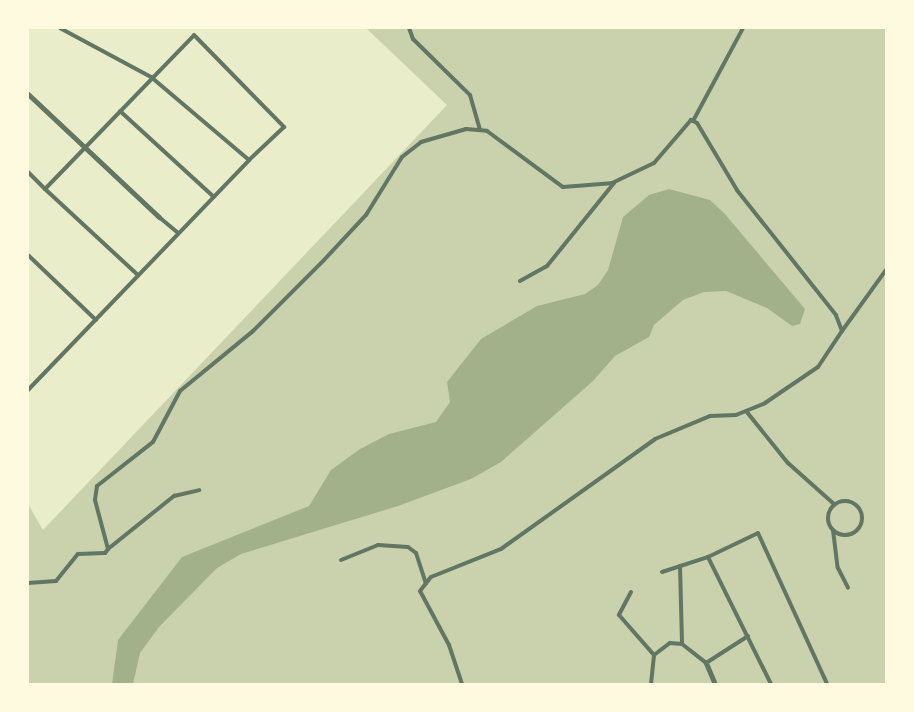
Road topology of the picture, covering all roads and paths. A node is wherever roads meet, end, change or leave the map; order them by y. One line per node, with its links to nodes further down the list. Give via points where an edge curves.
1 (60, 28): 4 (lane)
2 (409, 28): 7 (lane, via 413,39 461,82)
3 (743, 28): 8 (lane)
4 (151, 77): 6 (lane); 12 (lane); 12 (lane, via 194,35 284,127)
5 (28, 94): 11 (street)
6 (120, 111): 11 (lane); 16 (lane)
7 (477, 115): 9 (lane); 10 (lane)
8 (693, 121): 14 (lane, via 654,163); 26 (lane, via 737,190)
9 (472, 129): 10 (lane); 34 (lane, via 440,134 402,156 354,228 253,331 180,391 153,442 97,486 96,500)
10 (480, 130): 14 (lane, via 510,146 534,169 563,187)
11 (85, 148): 15 (lane); 17 (street)
12 (249, 160): 16 (lane)
13 (28, 172): 15 (lane)
14 (612, 183): 23 (lane, via 585,224 547,266)
15 (45, 189): 21 (lane)
16 (214, 197): 18 (lane)
17 (159, 217): 18 (lane)
18 (178, 233): 21 (lane)
19 (28, 255): 25 (lane)
20 (886, 270): 22 (lane)
21 (138, 275): 25 (lane)
22 (881, 278): 24 (lane); 27 (lane)
23 (520, 281)
24 (886, 282)
25 (96, 320): 29 (lane)
26 (838, 320): 27 (lane); 28 (lane)
27 (850, 323): 28 (lane)
28 (842, 331): 30 (lane, via 818,367)
29 (28, 390)
30 (746, 411): 32 (lane, via 788,463); 40 (lane, via 710,416 655,438 501,549 431,577)
31 (199, 490): 34 (lane, via 174,496)
32 (834, 504): 33 (lane, via 828,514); 33 (lane, via 851,502 862,515 860,527 850,534)
33 (833, 530): 41 (lane, via 838,568)
34 (108, 549): 39 (lane, via 105,553 72,558 56,581)
35 (708, 557): 37 (lane); 43 (lane); 51 (lane, via 758,533)
36 (340, 560): 40 (lane, via 378,545 408,547 416,553)
37 (680, 566): 38 (lane); 44 (lane)
38 (662, 572)
39 (28, 583)
40 (426, 584): 47 (lane, via 420,591 424,605 449,645)
41 (848, 588)
42 (631, 592): 45 (lane, via 619,615)
43 (748, 636): 46 (lane); 50 (lane)
44 (682, 644): 45 (lane, via 670,643); 46 (lane)
45 (654, 655): 48 (lane)
46 (706, 663): 49 (street)
47 (462, 684)
48 (651, 684)
49 (715, 684)
50 (771, 684)
51 (826, 684)

